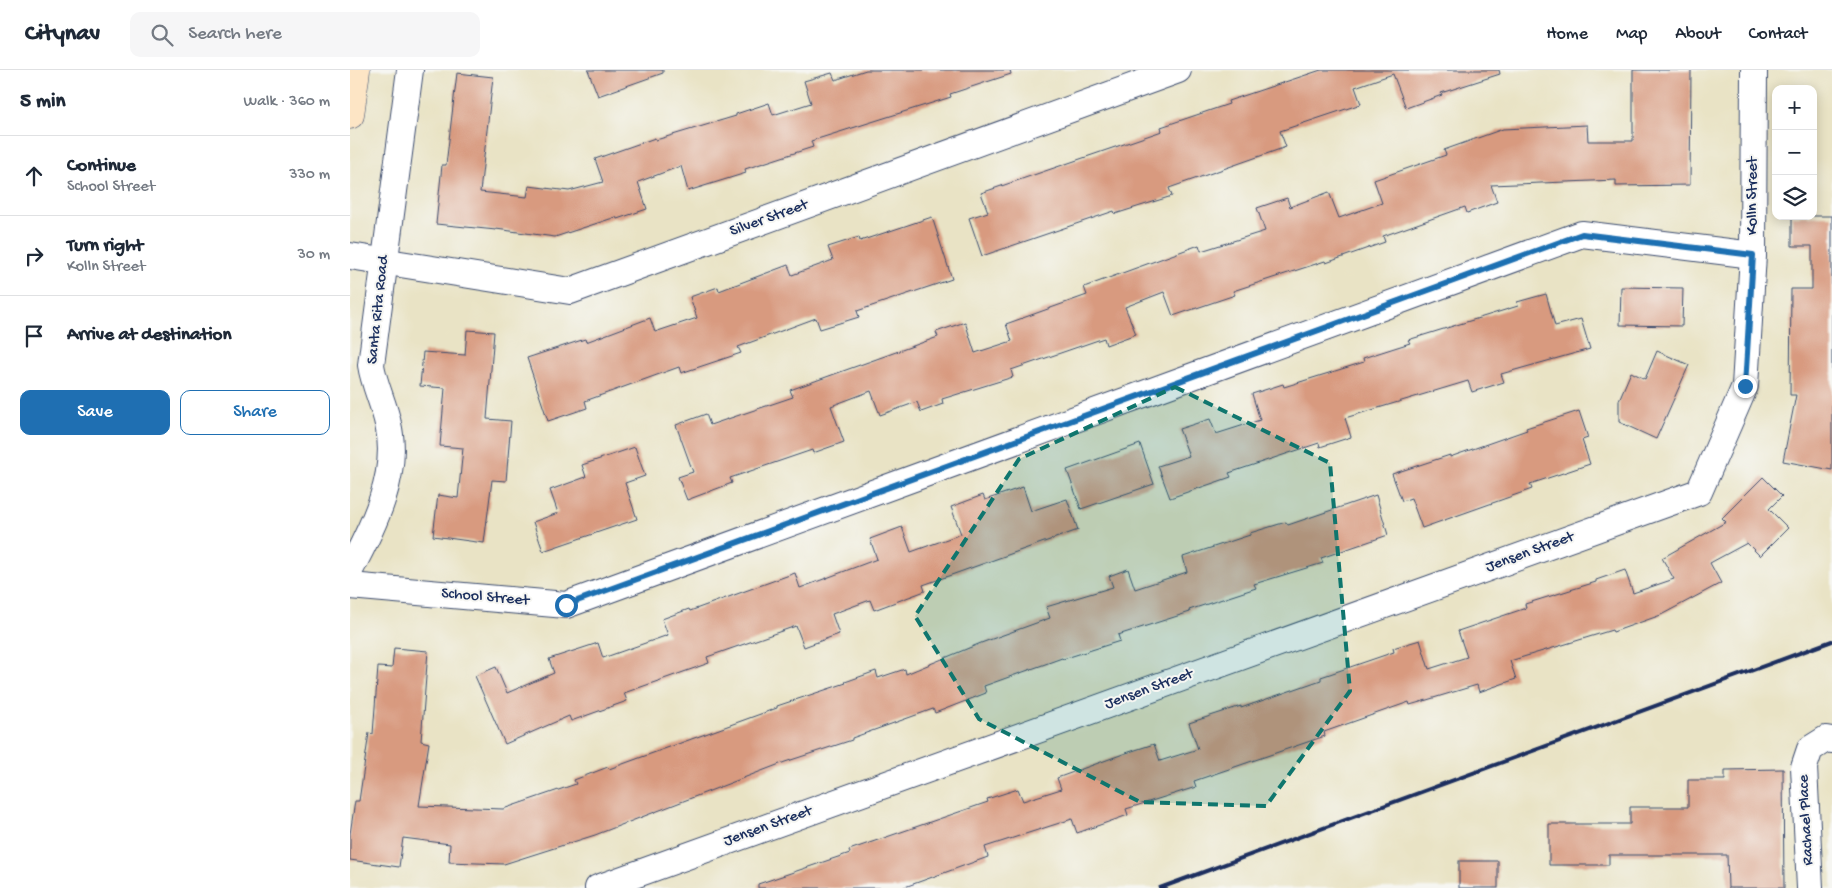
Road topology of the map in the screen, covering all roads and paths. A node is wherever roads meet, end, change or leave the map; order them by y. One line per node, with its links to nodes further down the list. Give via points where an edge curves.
1 (356, 70): 5 (main road)
2 (410, 70): 8 (street, Santa Rita Road)
3 (1178, 70): 8 (street, Silver Street, via 570,291)
4 (1754, 70): 6 (street, Kolln Street)
5 (350, 115)
6 (1753, 255): 9 (street, Kolln Street, via 1745,386); 11 (street, School Street, via 1582,234 566,605)
7 (350, 256): 8 (street, Silver Street)
8 (384, 261): 10 (street, Santa Rita Road, via 371,365 389,426 391,461 383,496)
9 (1699, 492): 13 (street, Jensen Street)
10 (350, 570)
11 (350, 586)
12 (1832, 740): 14 (street, Rachael Place, via 1826,739 1810,748 1804,767)
13 (598, 888)
14 (1810, 888)

